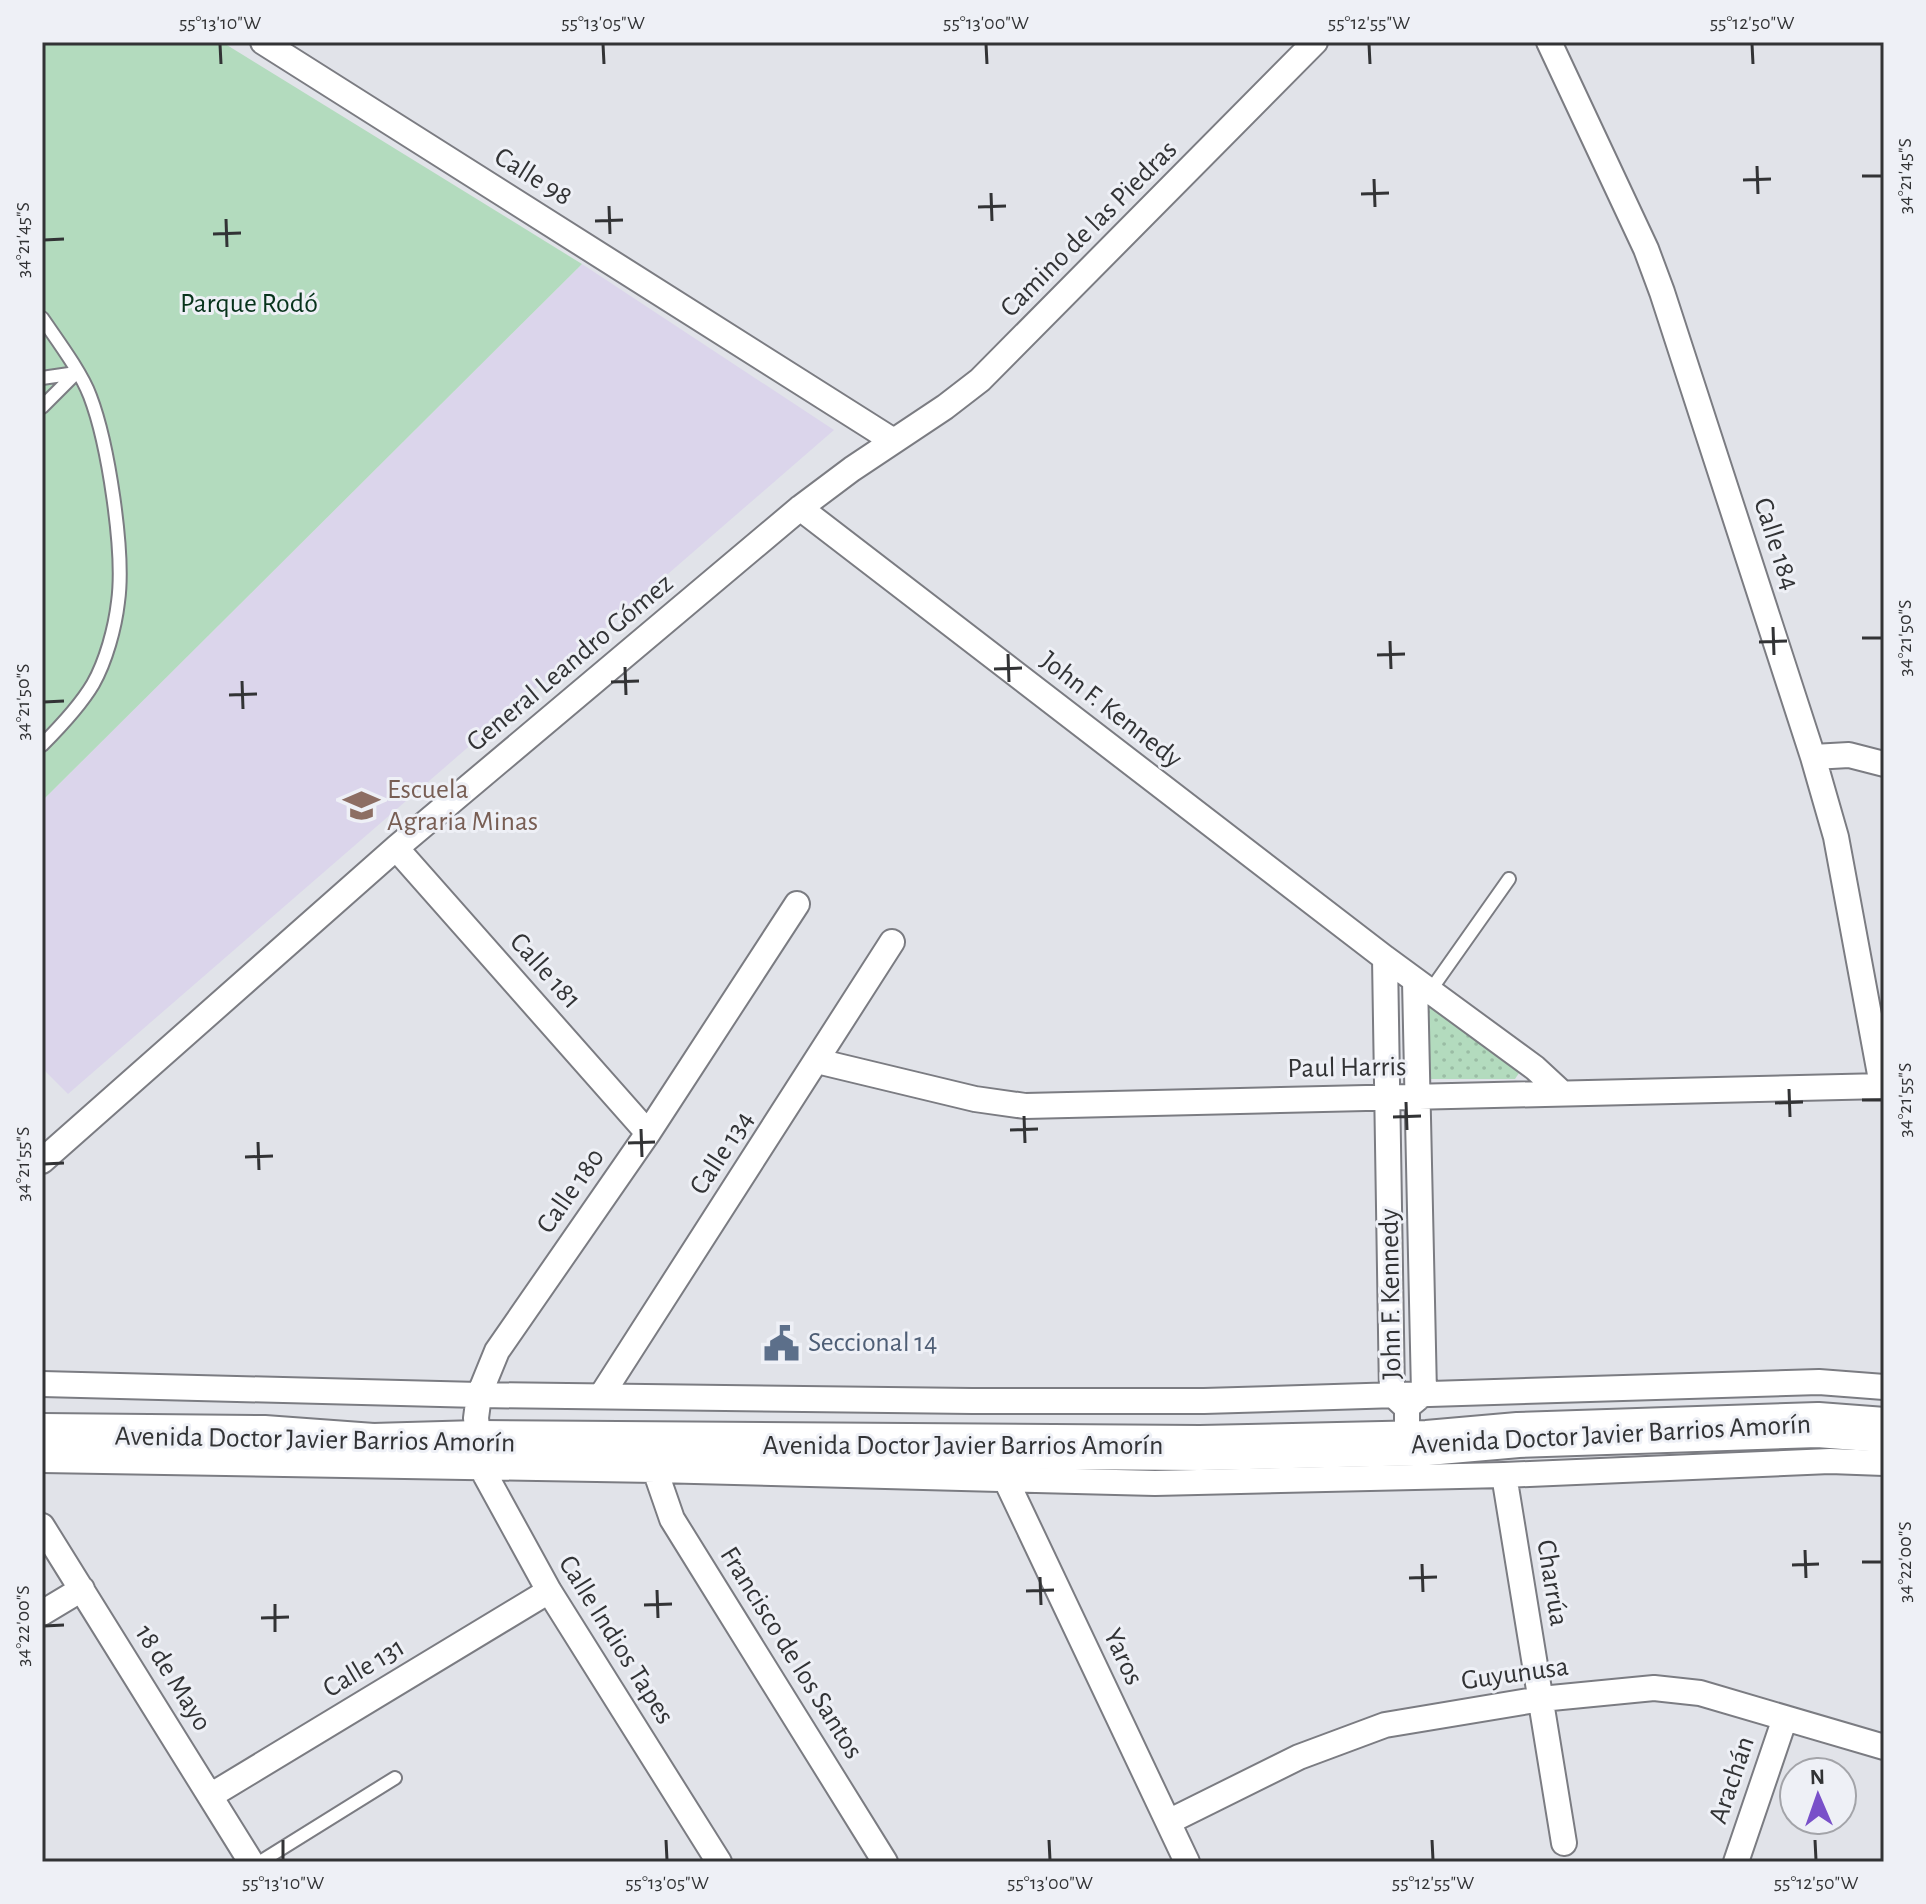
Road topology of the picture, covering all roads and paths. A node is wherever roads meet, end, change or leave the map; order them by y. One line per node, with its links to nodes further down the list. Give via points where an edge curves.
1 (263, 42): 8 (street, Calle 98)
2 (1315, 42): 8 (street, Camino de las Piedras, via 980,380)
3 (1549, 42): 11 (street, Calle 184, via 1662,292)
4 (42, 318): 5 (lane)
5 (76, 373): 6 (lane); 7 (lane); 10 (lane, via 89,394 103,440 119,601 93,684)
6 (42, 378)
7 (42, 407)
8 (892, 440): 9 (street, General Leandro Gómez)
9 (800, 508): 13 (street, General Leandro Gómez); 17 (street, John F. Kennedy)
10 (42, 745)
11 (1813, 757): 12 (street, via 1849,755); 20 (street, Calle 184, via 1836,837)
12 (1884, 764)
13 (396, 848): 24 (street, Calle 181); 25 (street, General Leandro Gómez)
14 (1509, 879): 18 (lane)
15 (797, 904): 24 (street, Calle 180)
16 (892, 942): 19 (street, Calle 134)
17 (1385, 958): 18 (street, John F. Kennedy); 22 (street, John F. Kennedy)
18 (1423, 986): 21 (street, John F. Kennedy); 23 (street, John F. Kennedy)
19 (817, 1061): 22 (street, Paul Harris, via 1025,1106); 28 (street, Calle 134)
20 (1883, 1086): 21 (street, Paul Harris)
21 (1562, 1093): 23 (street, Paul Harris)
22 (1387, 1097): 23 (street, Paul Harris); 30 (street, John F. Kennedy)
23 (1418, 1097): 30 (street, John F. Kennedy)
24 (648, 1133): 33 (street, Calle 180, via 497,1351)
25 (42, 1161)
26 (42, 1384): 33 (street, Avenida Doctor Javier Barrios Amorín)
27 (1884, 1387): 30 (street, Avenida Doctor Javier Barrios Amorín, via 1819,1382)
28 (601, 1396): 30 (street, Avenida Doctor Javier Barrios Amorín, via 1142,1401); 33 (street, Avenida Doctor Javier Barrios Amorín)
29 (1884, 1410): 30 (highway, Avenida Doctor Javier Barrios Amorín, via 1815,1406)
30 (1407, 1411): 32 (highway, Avenida Doctor Javier Barrios Amorín, via 1518,1435 1818,1425); 33 (highway, Avenida Doctor Javier Barrios Amorín, via 991,1425)
31 (42, 1412): 33 (highway, Avenida Doctor Javier Barrios Amorín)
32 (1884, 1430)
33 (479, 1431): 34 (highway, Avenida Doctor Javier Barrios Amorín, via 373,1446 264,1438); 35 (street, Avenida Doctor Javier Barrios Amorín); 37 (street, Avenida Doctor Javier Barrios Amorín); 42 (street, Calle Indios Tapes)
34 (42, 1436)
35 (42, 1460)
36 (1884, 1463): 38 (street, Avenida Doctor Javier Barrios Amorín)
37 (655, 1470): 39 (street, Avenida Doctor Javier Barrios Amorín); 54 (street, Francisco de los Santos, via 672,1519)
38 (1504, 1475): 39 (street, Avenida Doctor Javier Barrios Amorín, via 1155,1483); 44 (street, Charrúa)
39 (1005, 1478): 49 (street, Yaros)
40 (42, 1526): 41 (street, 18 de Mayo)
41 (82, 1589): 43 (street); 48 (street, 18 de Mayo)
42 (549, 1591): 48 (street, Calle 131); 53 (street, Calle Indios Tapes)
43 (42, 1613)
44 (1541, 1699): 45 (street, Guyunusa, via 1654,1688 1700,1693); 49 (street, Guyunusa, via 1385,1725 1299,1757); 50 (street, Charrúa)
45 (1785, 1718): 46 (street, Guyunusa); 56 (street, Arachán)
46 (1884, 1747)
47 (395, 1778): 52 (lane)
48 (210, 1796): 51 (street, 18 de Mayo)
49 (1168, 1822): 55 (street, Yaros)
50 (1564, 1843)
51 (251, 1862)
52 (260, 1862)
53 (719, 1862)
54 (885, 1862)
55 (1187, 1862)
56 (1736, 1862)

